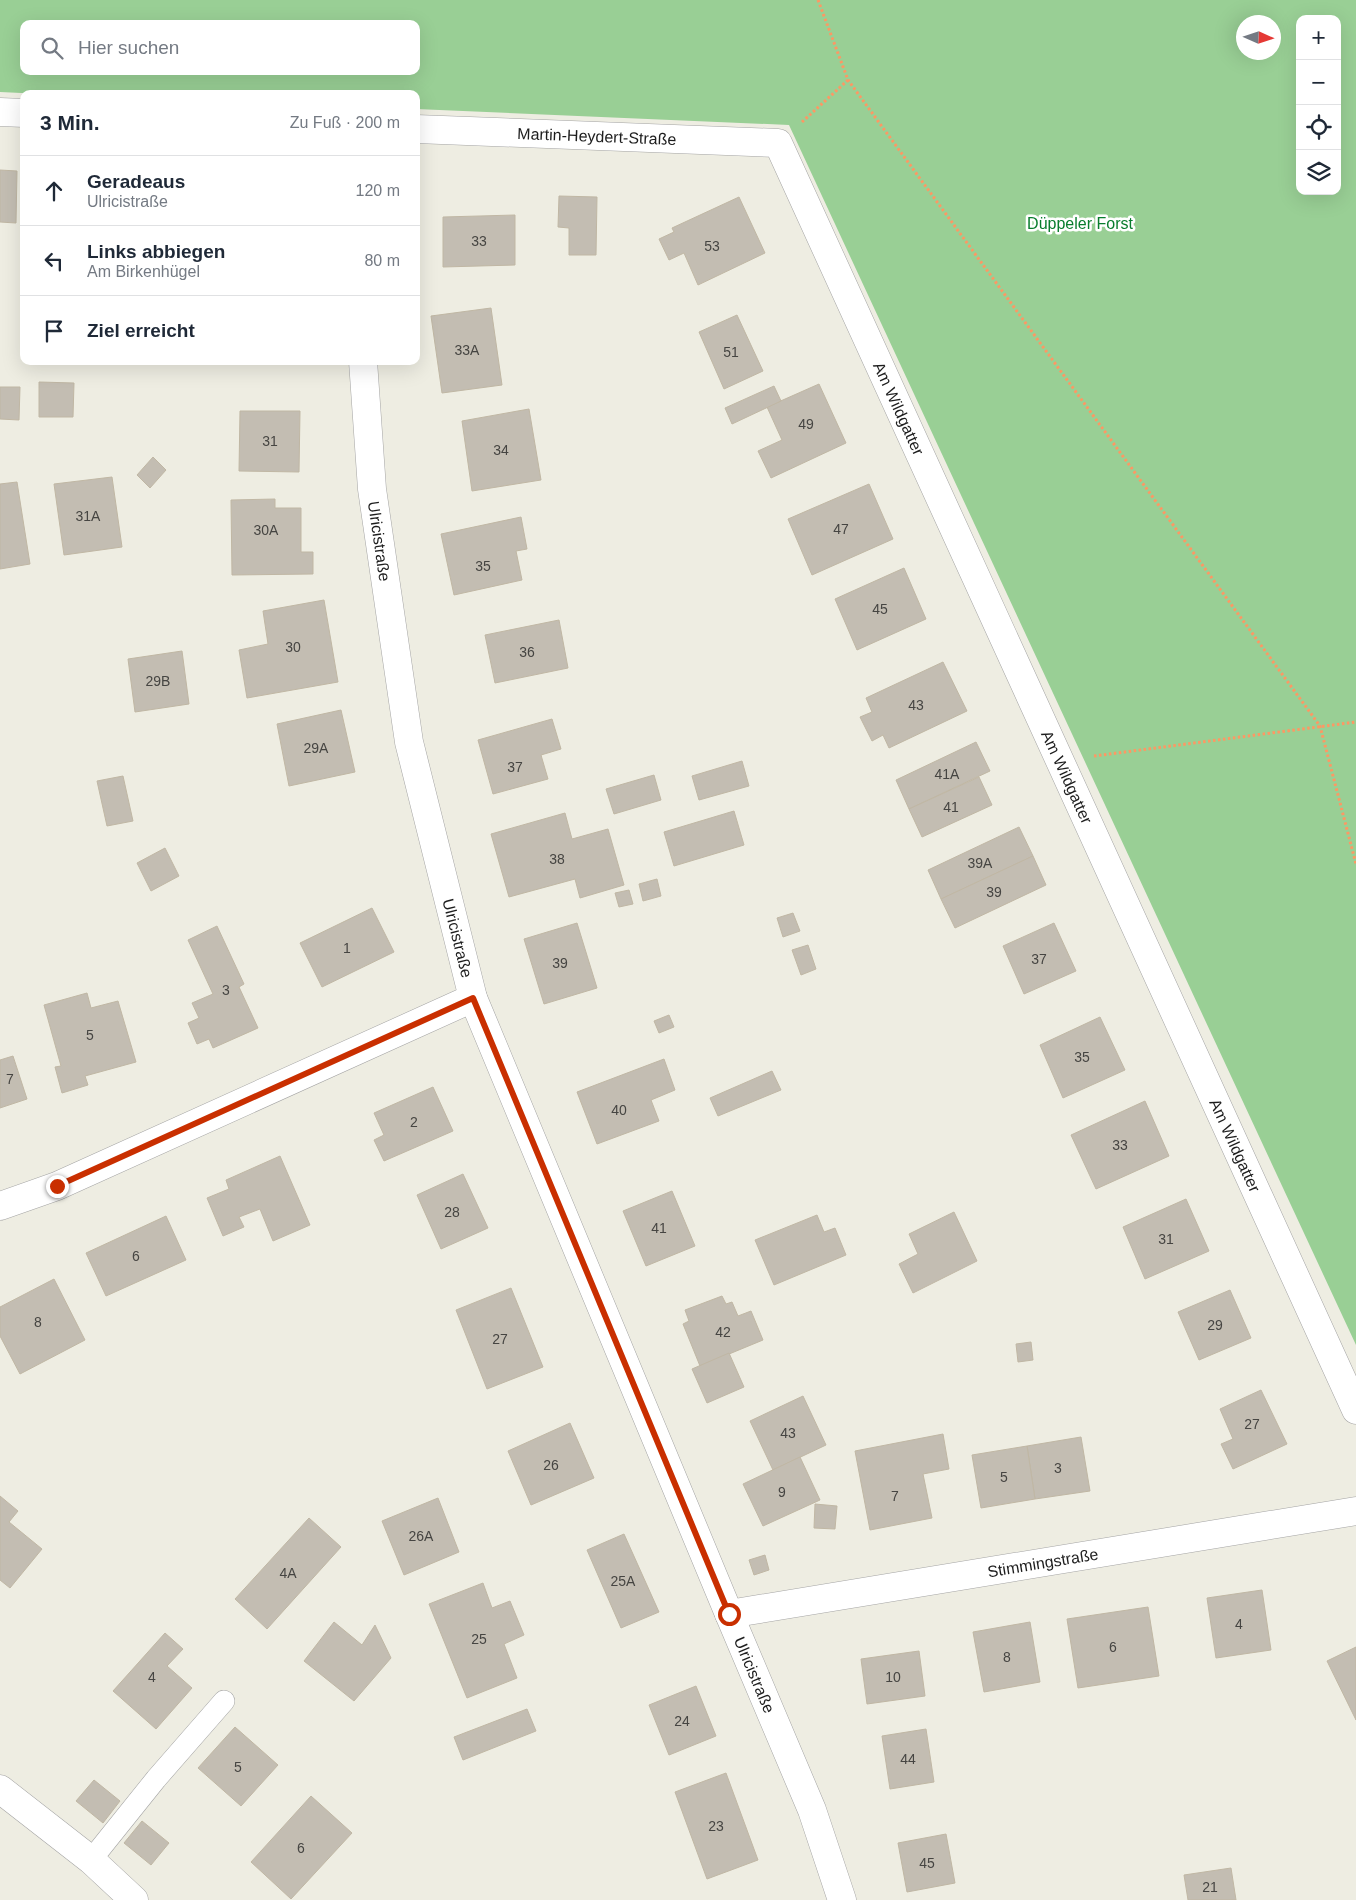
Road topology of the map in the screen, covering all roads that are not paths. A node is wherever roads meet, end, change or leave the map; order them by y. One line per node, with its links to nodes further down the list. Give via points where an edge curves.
1 (0, 112): 2 (street)
2 (20, 112)
3 (420, 128): 4 (street, Martin-Heydert-Straße)
4 (778, 143): 8 (street, Am Wildgatter)
5 (363, 365): 6 (street, Ulricistraße, via 372,489 409,742)
6 (473, 998): 7 (street, via 57,1186); 10 (street, Ulricistraße)
7 (0, 1206)
8 (1356, 1410)
9 (1356, 1511): 10 (street, Stimmingstraße)
10 (729, 1614): 15 (street, Ulricistraße, via 812,1810)
11 (224, 1701): 13 (lane, via 156,1778)
12 (0, 1789): 13 (street)
13 (91, 1860): 14 (street)
14 (134, 1900)
15 (842, 1900)

